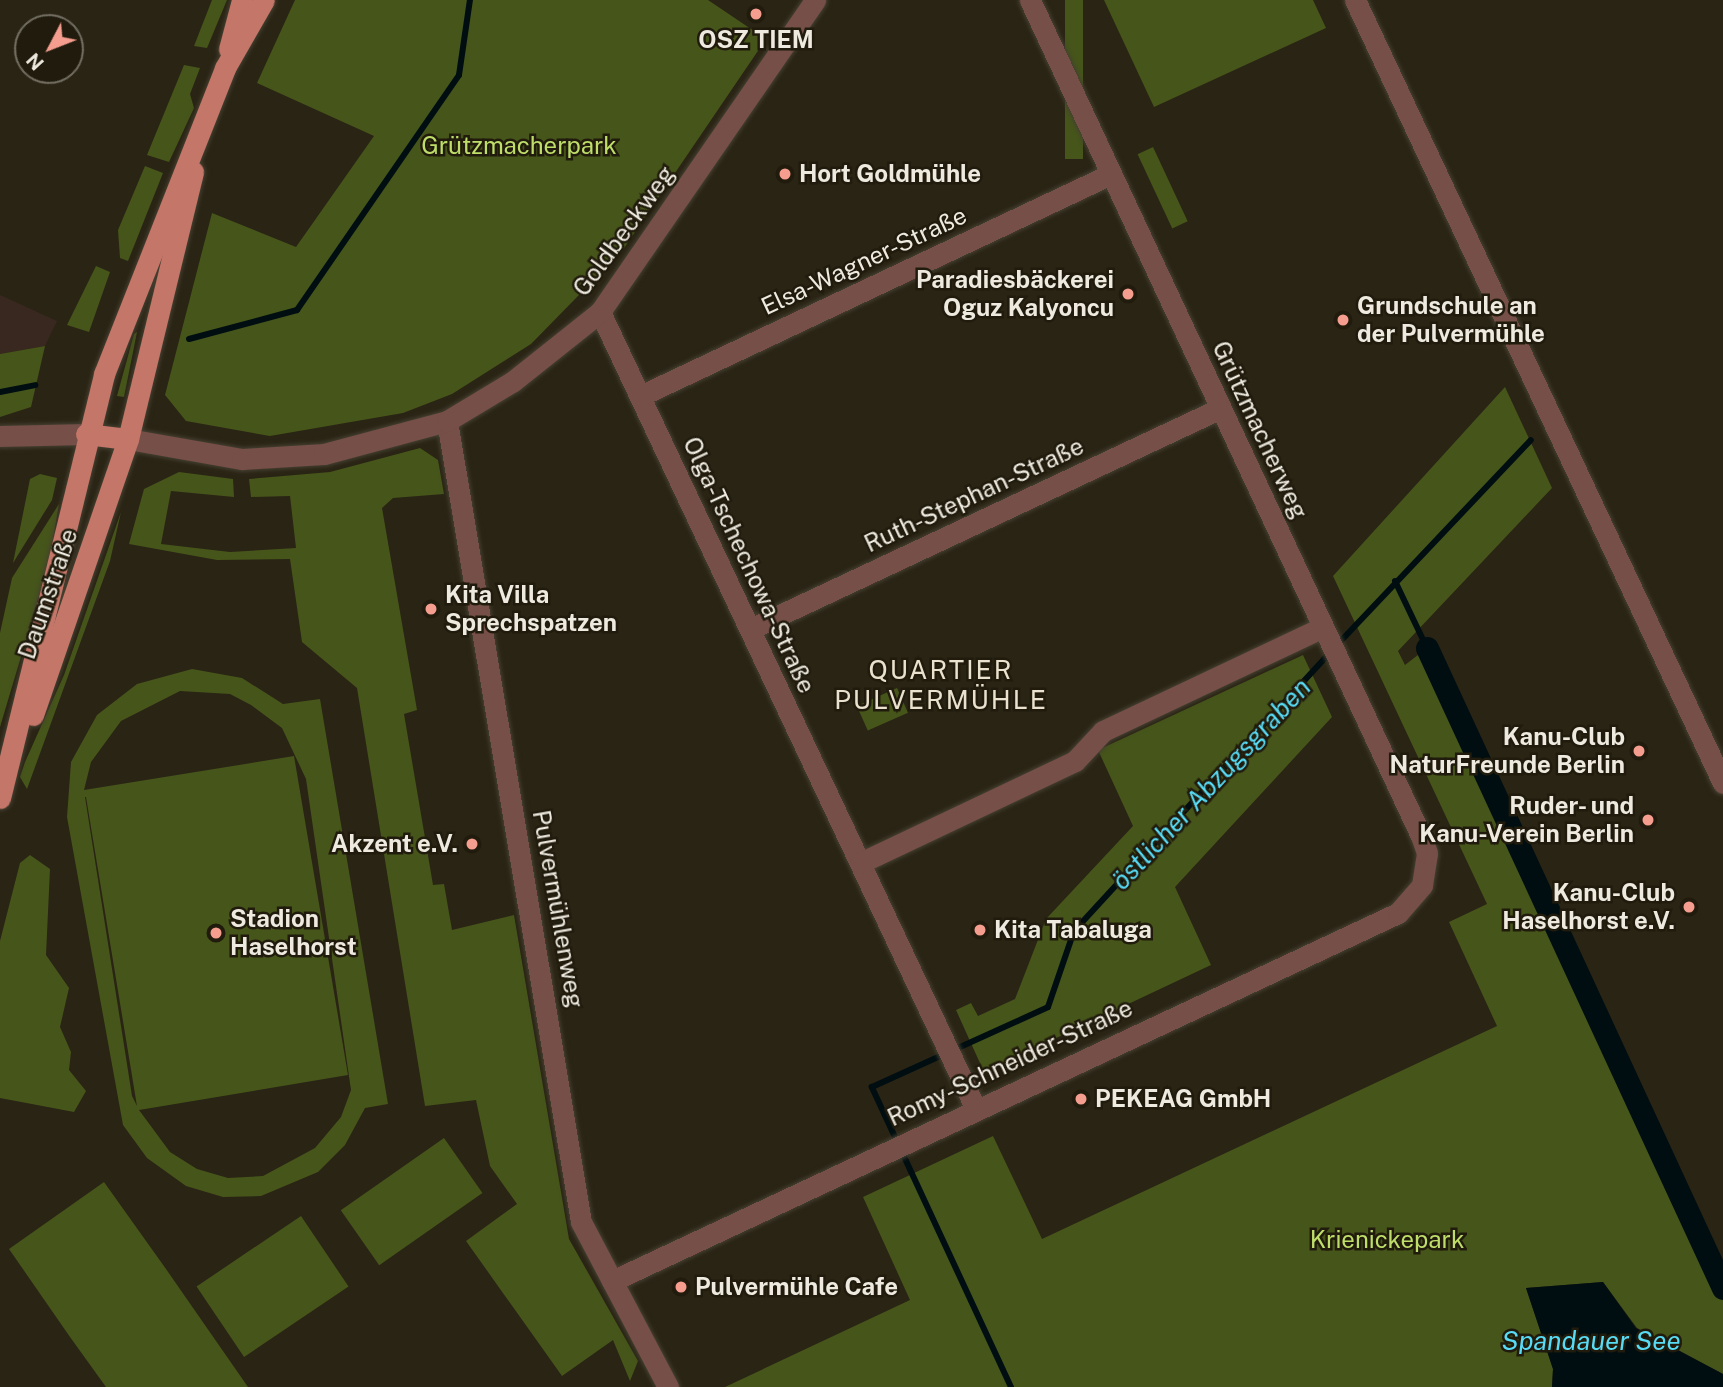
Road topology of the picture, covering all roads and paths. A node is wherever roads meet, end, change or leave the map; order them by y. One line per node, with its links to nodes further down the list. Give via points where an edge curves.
1 (242, 0): 6 (main road, Daumstraße)
2 (264, 0): 6 (main road, Daumstraße)
3 (816, 0): 9 (street, Goldbeckweg)
4 (1030, 0): 8 (street, Grützmacherweg)
5 (1354, 0): 18 (street)
6 (225, 68): 7 (main road, Daumstraße)
7 (202, 126): 13 (main road, Daumstraße); 15 (main road, Daumstraße)
8 (1111, 174): 10 (street, Elsa-Wagner-Straße); 11 (street, Grützmacherweg)
9 (600, 312): 10 (street, Olga-Tschechowa-Straße); 12 (street, Goldbeckweg, via 512,382)
10 (640, 396): 16 (street, Olga-Tschechowa-Straße)
11 (1221, 408): 16 (street, Ruth-Stephan-Straße); 17 (street, Grützmacherweg)
12 (447, 421): 15 (street, Goldbeckweg, via 304,457 243,459); 24 (street, Pulvermühlenweg, via 581,1222)
13 (86, 435): 14 (street); 15 (main road); 19 (main road, Daumstraße)
14 (0, 436)
15 (128, 439): 20 (main road, Daumstraße)
16 (750, 629): 21 (street, Olga-Tschechowa-Straße)
17 (1327, 635): 21 (street, via 1103,731 1075,761); 22 (street, Grützmacherweg, via 1421,836 1427,853)
18 (1723, 783)
19 (0, 798)
20 (0, 805)
21 (860, 863): 23 (street, Olga-Tschechowa-Straße)
22 (1422, 885): 23 (street, Romy-Schneider-Straße, via 1398,913)
23 (975, 1107): 24 (street, Romy-Schneider-Straße)
24 (612, 1281): 25 (street, Pulvermühlenweg)
25 (668, 1387)

